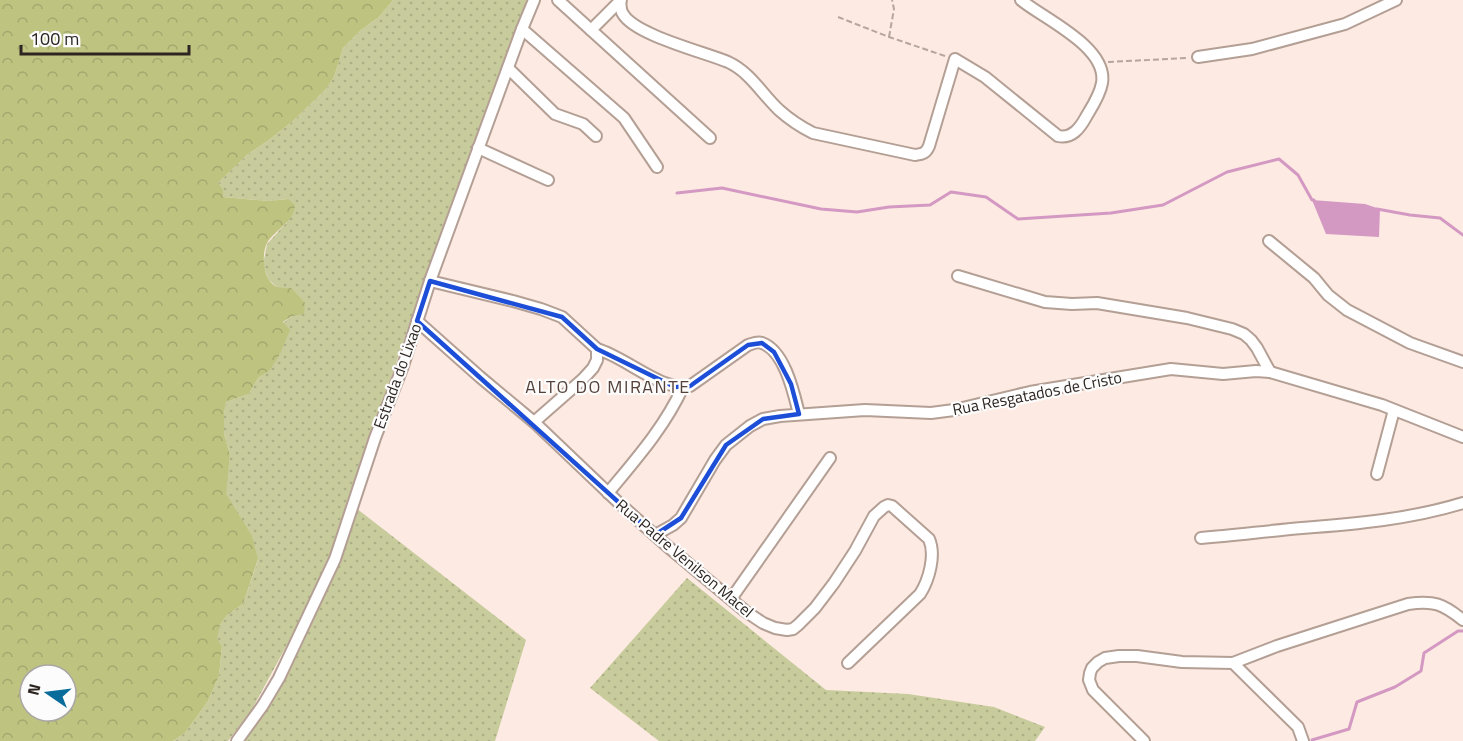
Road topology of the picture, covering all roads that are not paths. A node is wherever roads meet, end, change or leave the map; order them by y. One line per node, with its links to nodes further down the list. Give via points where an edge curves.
1 (534, 0): 6 (street, Estrada do Lixao)
2 (558, 0): 7 (street)
3 (621, 0): 4 (street, via 624,16 631,23 737,68 803,128 915,155 927,151 955,59 984,77 1054,134 1064,137 1083,124 1102,84 1098,63 1079,40); 7 (street)
4 (1021, 0)
5 (1396, 0): 8 (street, via 1345,24 1252,49)
6 (522, 28): 9 (street, Estrada do Lixao); 13 (street, via 624,118)
7 (591, 30): 11 (street)
8 (1198, 57)
9 (508, 68): 10 (street, via 555,114 583,124); 12 (street, Estrada do Lixao)
10 (596, 136)
11 (710, 138)
12 (478, 148): 14 (street); 17 (street, Estrada do Lixao)
13 (657, 167)
14 (548, 180)
15 (1269, 241): 20 (street, via 1347,310 1410,343)
16 (958, 276): 21 (street, via 1045,302 1098,303 1232,329 1251,340)
17 (430, 281): 18 (street, Estrada do Lixao); 19 (street, via 562,317)
18 (417, 321): 25 (street, Rua Padre Venilson Macel); 37 (street, Estrada do Lixao, via 335,559 279,678)
19 (597, 349): 22 (street, via 675,387); 25 (street, via 593,368)
20 (1463, 362)
21 (1270, 372): 23 (street, Rua Resgatados de Cristo); 24 (street, Rua Resgatados de Cristo, via 1223,374 1171,369 1030,392 954,410)
22 (683, 387): 24 (street, via 748,345 762,343 774,352 784,368); 29 (street, via 659,429)
23 (1394, 410): 26 (street, Rua Resgatados de Cristo); 28 (street)
24 (799, 414): 31 (street, Rua Resgatados de Cristo, via 763,419 726,445 681,518)
25 (534, 422): 29 (street, Rua Padre Venilson Macel)
26 (1463, 437)
27 (830, 458): 33 (street)
28 (1377, 474)
29 (608, 493): 31 (street, Rua Padre Venilson Macel)
30 (1463, 503): 32 (street, via 1348,524)
31 (656, 535): 33 (street, Rua Padre Venilson Macel)
32 (1201, 538)
33 (731, 599): 35 (street, Rua Padre Venilson Macel, via 763,623 793,629 834,583 874,516 884,507 892,506 932,545 927,584)
34 (1463, 620): 36 (street, via 1433,603 1408,604)
35 (848, 663)
36 (1233, 663): 38 (street, via 1137,656 1098,662 1090,673 1093,690); 39 (street, via 1298,727)
37 (237, 741)
38 (1144, 741)
39 (1303, 741)

